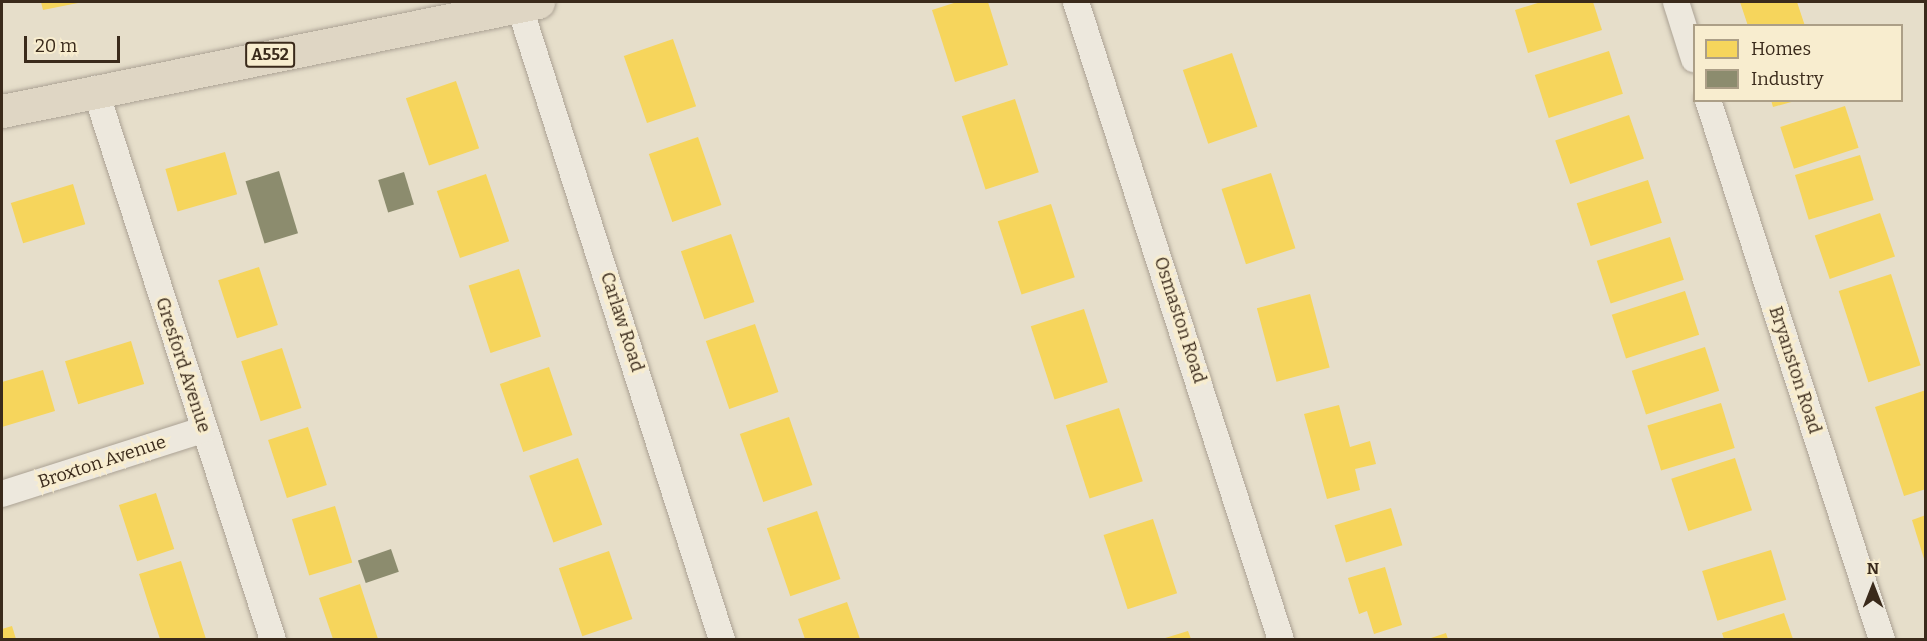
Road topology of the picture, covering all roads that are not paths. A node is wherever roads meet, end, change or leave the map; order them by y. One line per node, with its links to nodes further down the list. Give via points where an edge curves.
1 (1076, 2): 12 (street, Osmaston Road)
2 (1676, 2): 4 (street)
3 (529, 3): 5 (highway, A552); 11 (street, Carlaw Road)
4 (1693, 53)
5 (95, 89): 7 (highway, A552); 8 (street, Gresford Avenue)
6 (1709, 102): 13 (street, Bryanston Road)
7 (2, 111)
8 (203, 430): 9 (street, Broxton Avenue); 10 (street, Gresford Avenue)
9 (2, 494)
10 (273, 639)
11 (722, 639)
12 (1281, 639)
13 (1882, 639)

